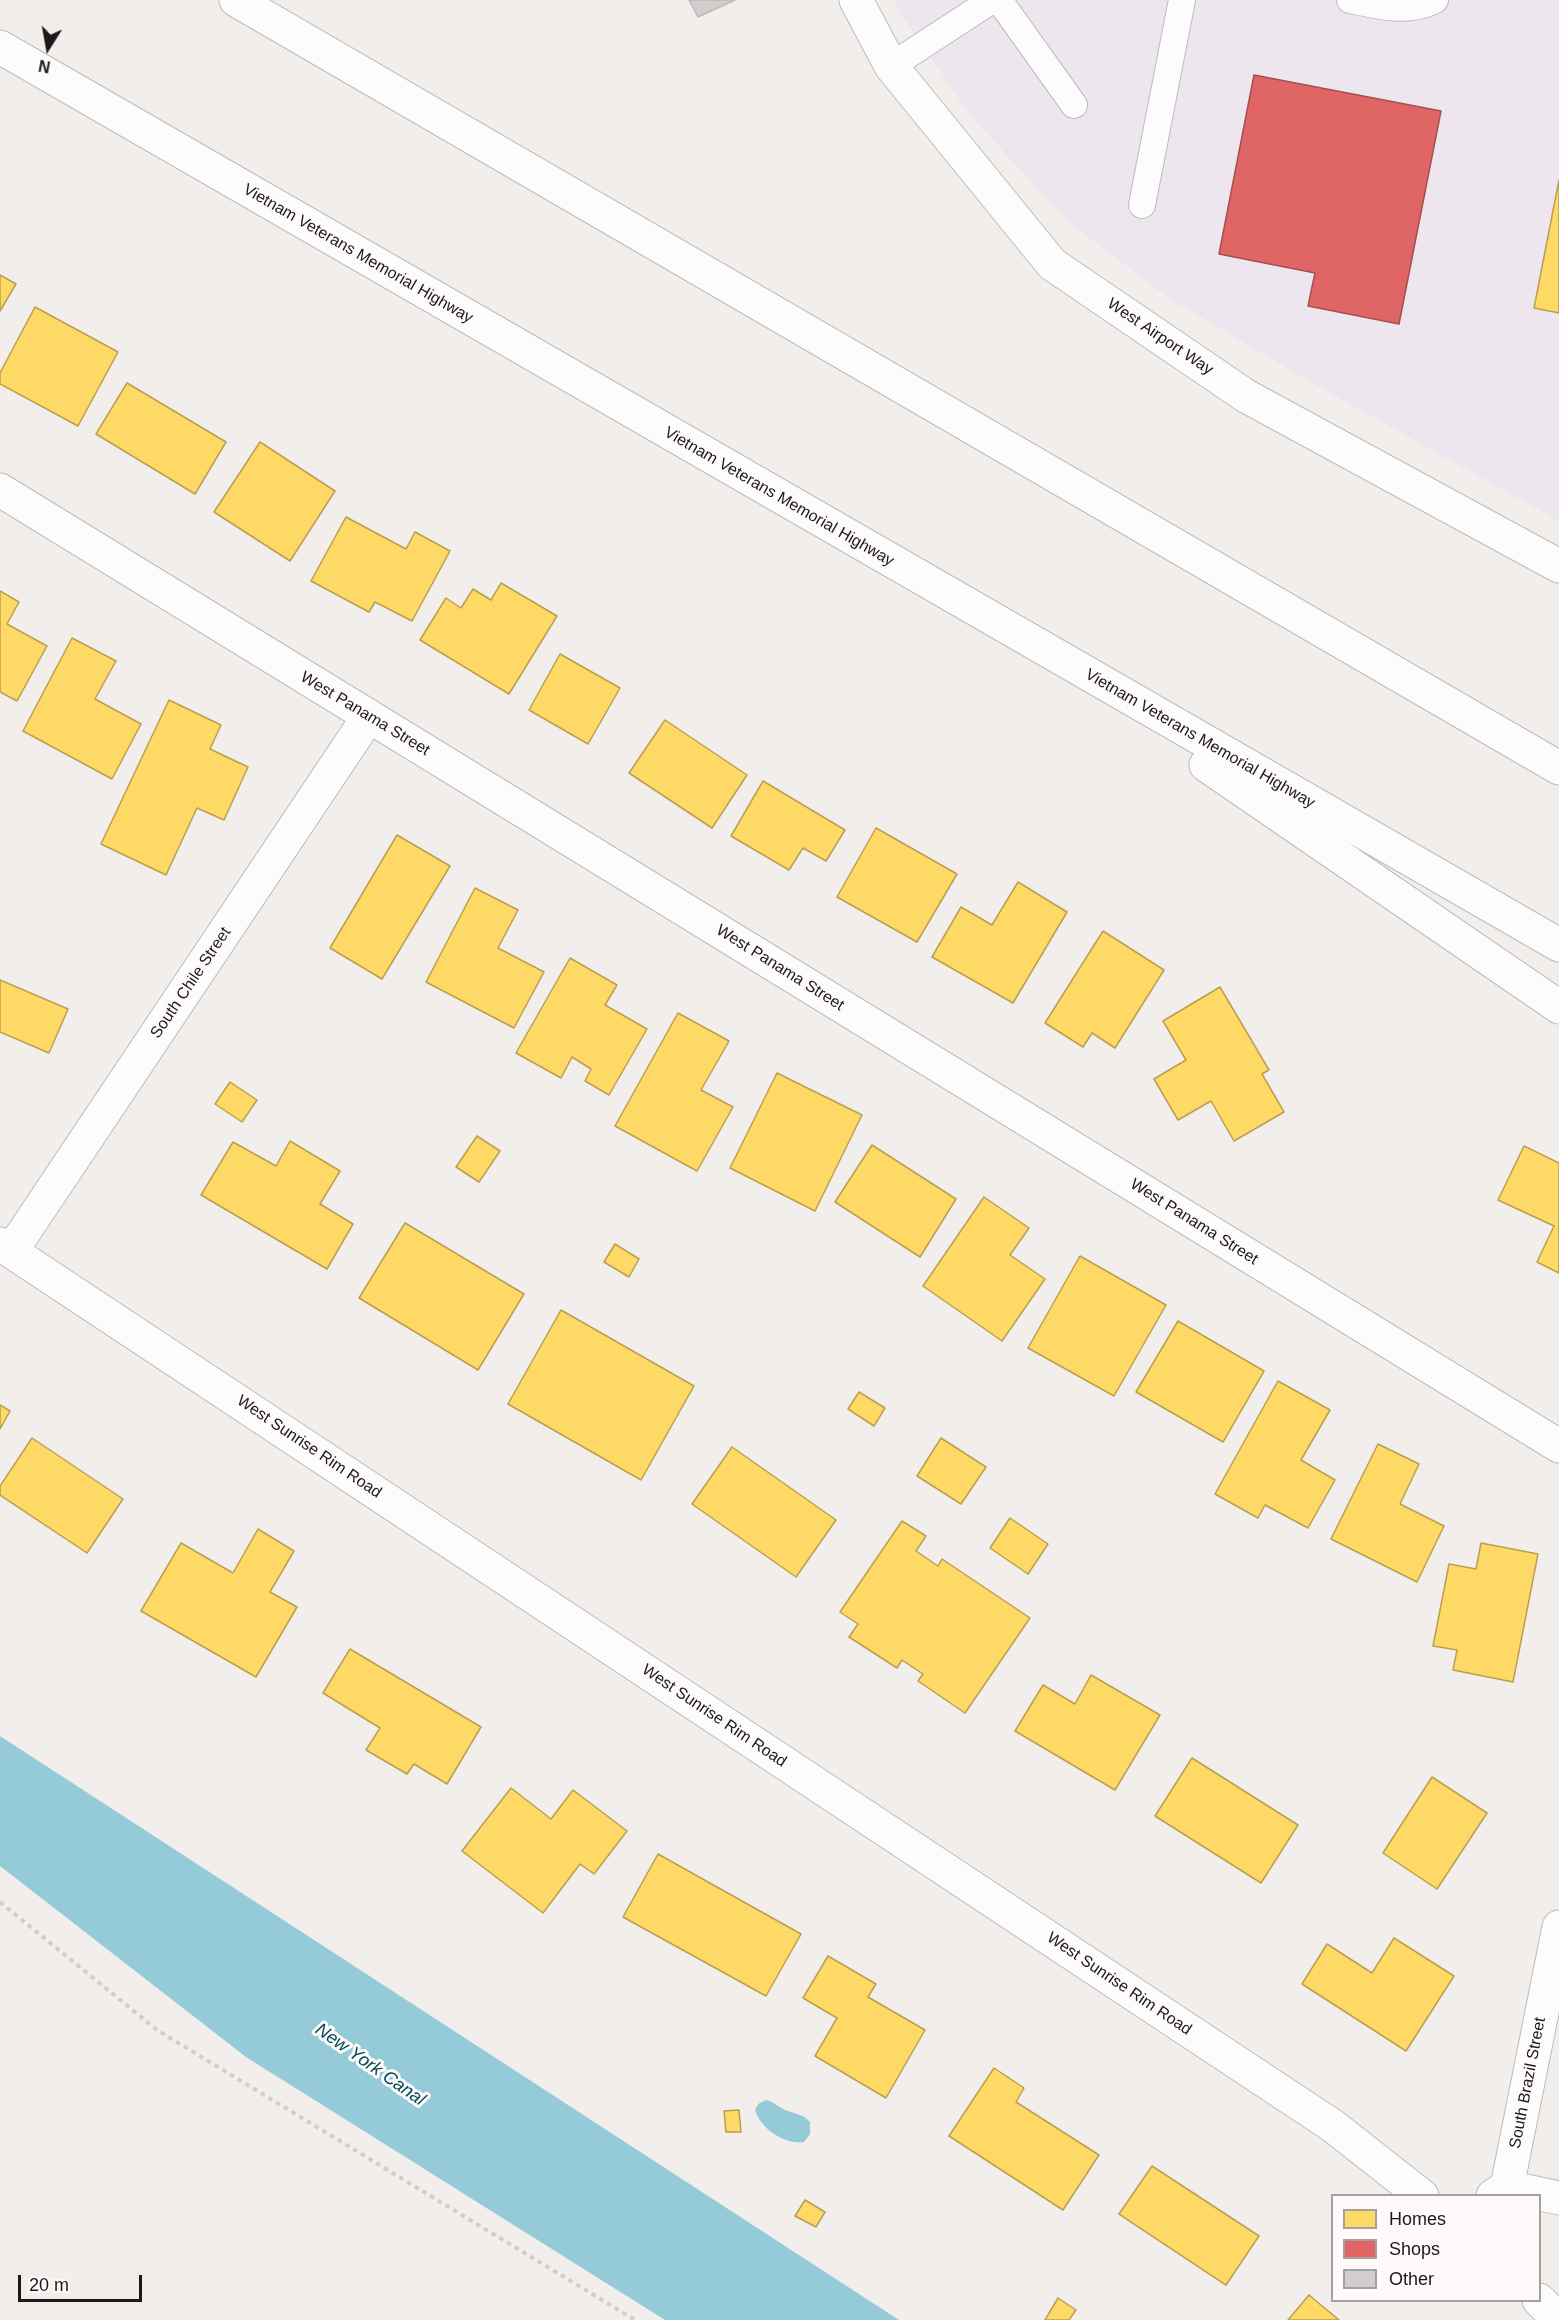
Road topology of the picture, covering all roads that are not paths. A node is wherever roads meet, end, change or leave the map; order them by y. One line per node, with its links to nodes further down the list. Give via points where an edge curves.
1 (236, 0): 15 (main road)
2 (856, 0): 9 (main road, West Airport Way)
3 (992, 0): 9 (lane)
4 (999, 0): 10 (lane)
5 (1182, 0): 11 (lane)
6 (1350, 0): 7 (lane, via 1395,9)
7 (1435, 0)
8 (0, 47): 14 (main road, Vietnam Veterans Memorial Highway)
9 (891, 66): 13 (main road, West Airport Way, via 1052,264 1246,396)
10 (1074, 105)
11 (1142, 205)
12 (0, 490): 16 (main road, West Panama Street)
13 (1559, 566)
14 (1004, 627): 19 (main road, Vietnam Veterans Memorial Highway); 20 (main road)
15 (1421, 688): 17 (main road); 18 (main road)
16 (369, 716): 21 (main road, South Chile Street); 22 (main road, West Panama Street)
17 (1559, 753)
18 (1559, 768)
19 (1559, 945)
20 (1559, 1008)
21 (6, 1247): 25 (main road, West Sunrise Rim Road, via 1333,2126)
22 (1559, 1446)
23 (1559, 1927): 24 (main road, South Brazil Street)
24 (1500, 2191): 26 (main road)
25 (1419, 2194)
26 (1525, 2194)
27 (1541, 2196): 28 (main road)
28 (1559, 2198)
29 (1540, 2302): 30 (main road)
30 (1559, 2320)

